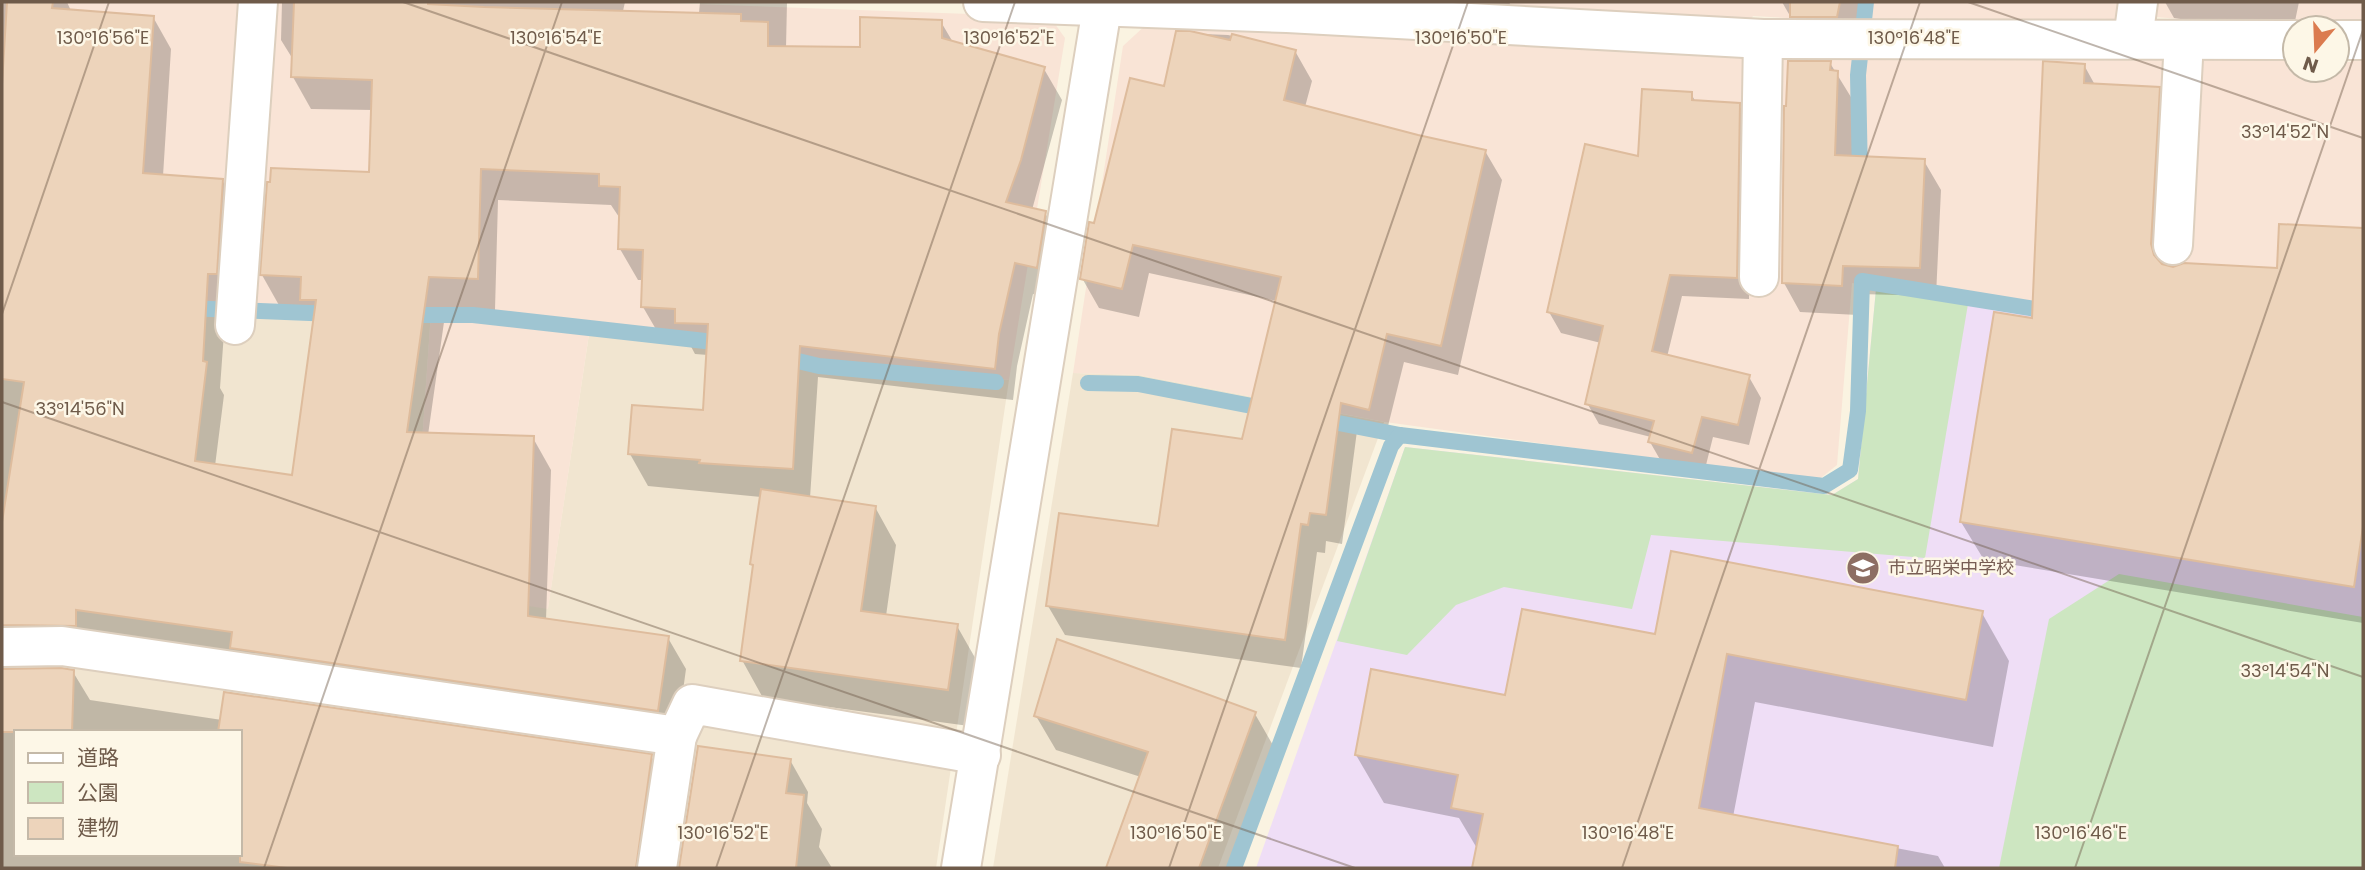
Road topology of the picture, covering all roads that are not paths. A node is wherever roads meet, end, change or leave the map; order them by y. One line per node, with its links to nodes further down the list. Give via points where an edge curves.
1 (258, 2): 12 (street)
2 (983, 2): 4 (street)
3 (2138, 2): 7 (street)
4 (1103, 5): 5 (street); 15 (street)
5 (1288, 7): 6 (street)
6 (1763, 39): 7 (street); 11 (street)
7 (2133, 40): 8 (street)
8 (2184, 40): 9 (street); 10 (street)
9 (2281, 40)
10 (2173, 245)
11 (1759, 277)
12 (236, 311)
13 (2, 647): 14 (street, via 62,646)
14 (677, 736): 15 (street, via 692,704); 16 (street)
15 (981, 755): 17 (street)
16 (657, 868)
17 (961, 868)

